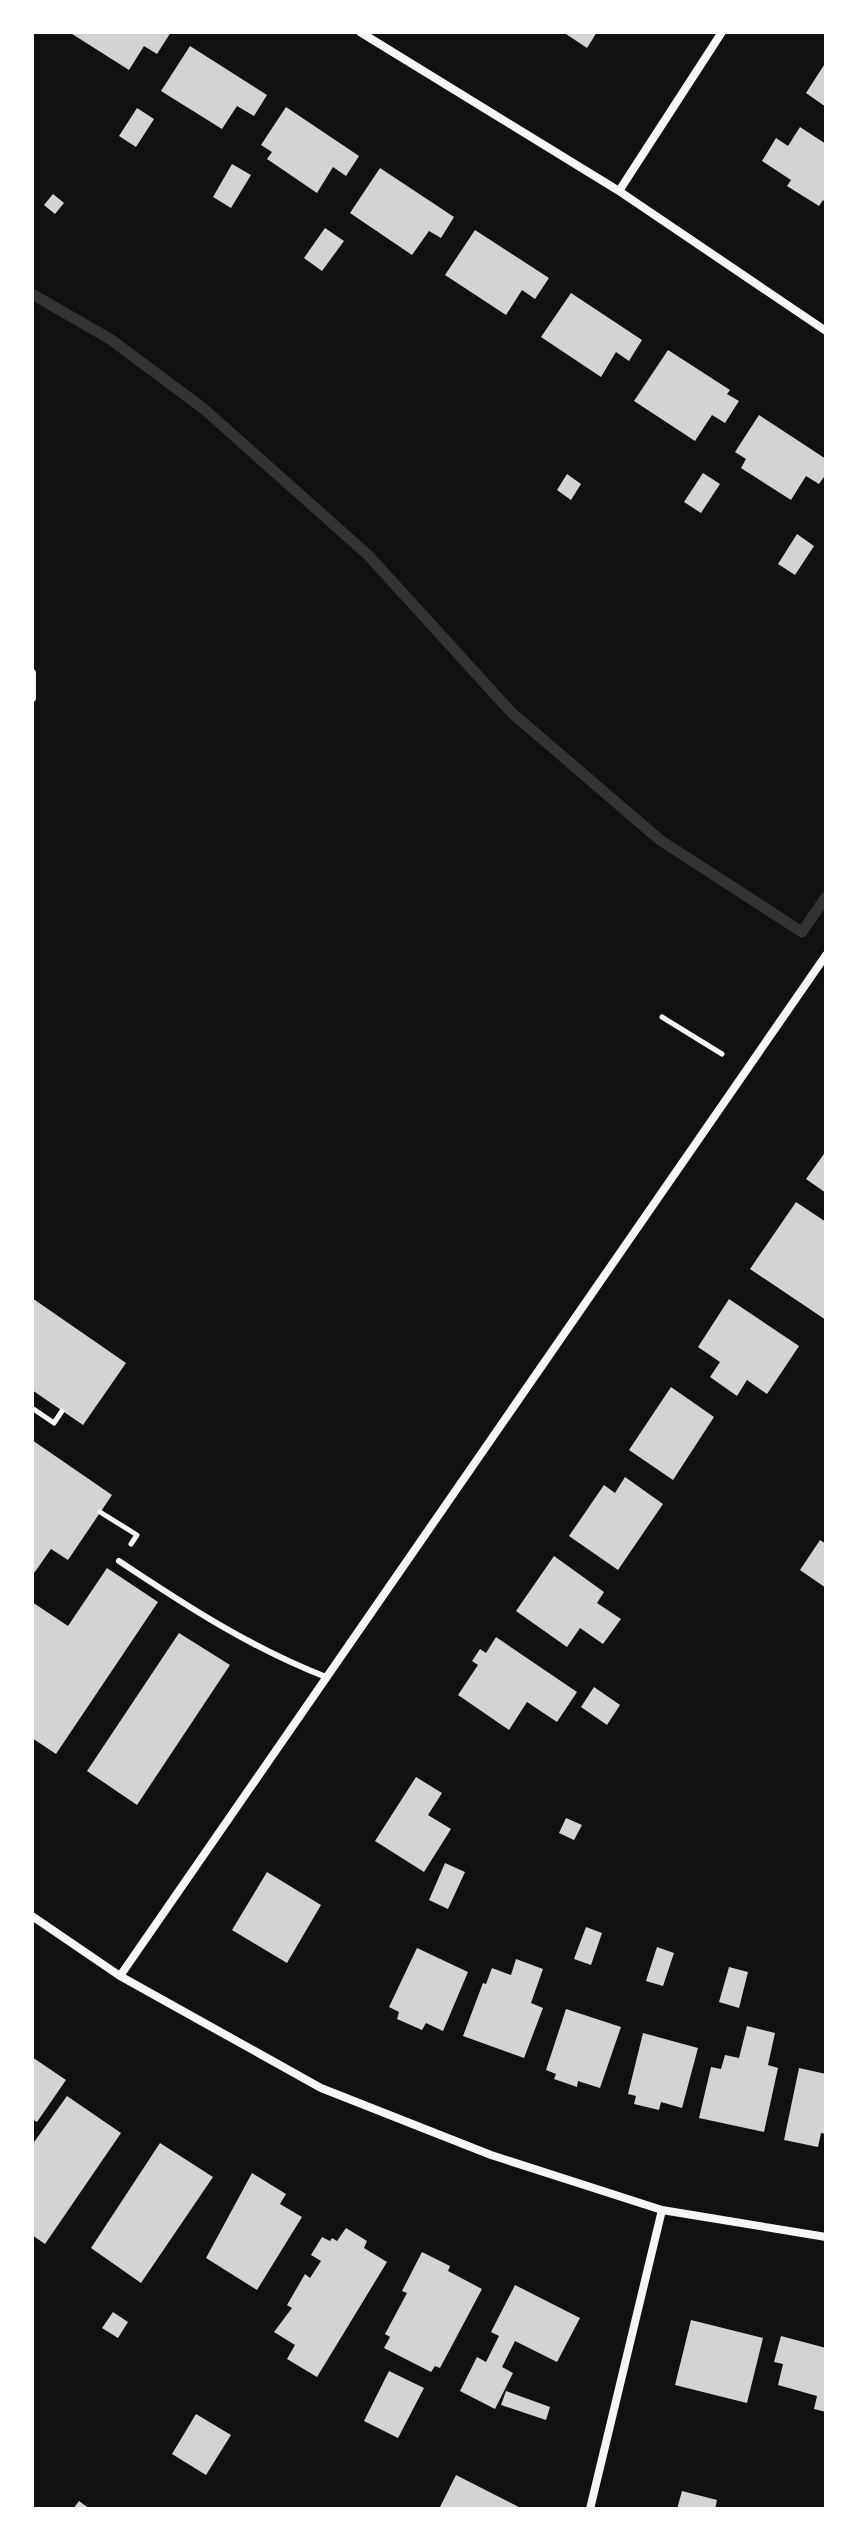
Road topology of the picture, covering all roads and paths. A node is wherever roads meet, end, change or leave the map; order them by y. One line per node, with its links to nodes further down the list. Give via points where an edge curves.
1 (360, 32): 3 (street)
2 (722, 32): 3 (street)
3 (619, 191): 4 (street)
4 (826, 331)
5 (32, 673): 6 (street)
6 (32, 698)
7 (826, 955): 15 (street)
8 (662, 1017): 9 (path)
9 (722, 1054)
10 (32, 1408): 11 (path, via 54,1423)
11 (62, 1411)
12 (100, 1512): 13 (path)
13 (130, 1531)
14 (119, 1561): 15 (lane, via 214,1624)
15 (326, 1677): 17 (street)
16 (32, 1916): 17 (street)
17 (120, 1976): 18 (street, via 321,2088 491,2155)
18 (662, 2210): 19 (street); 20 (street)
19 (826, 2237)
20 (590, 2509)

